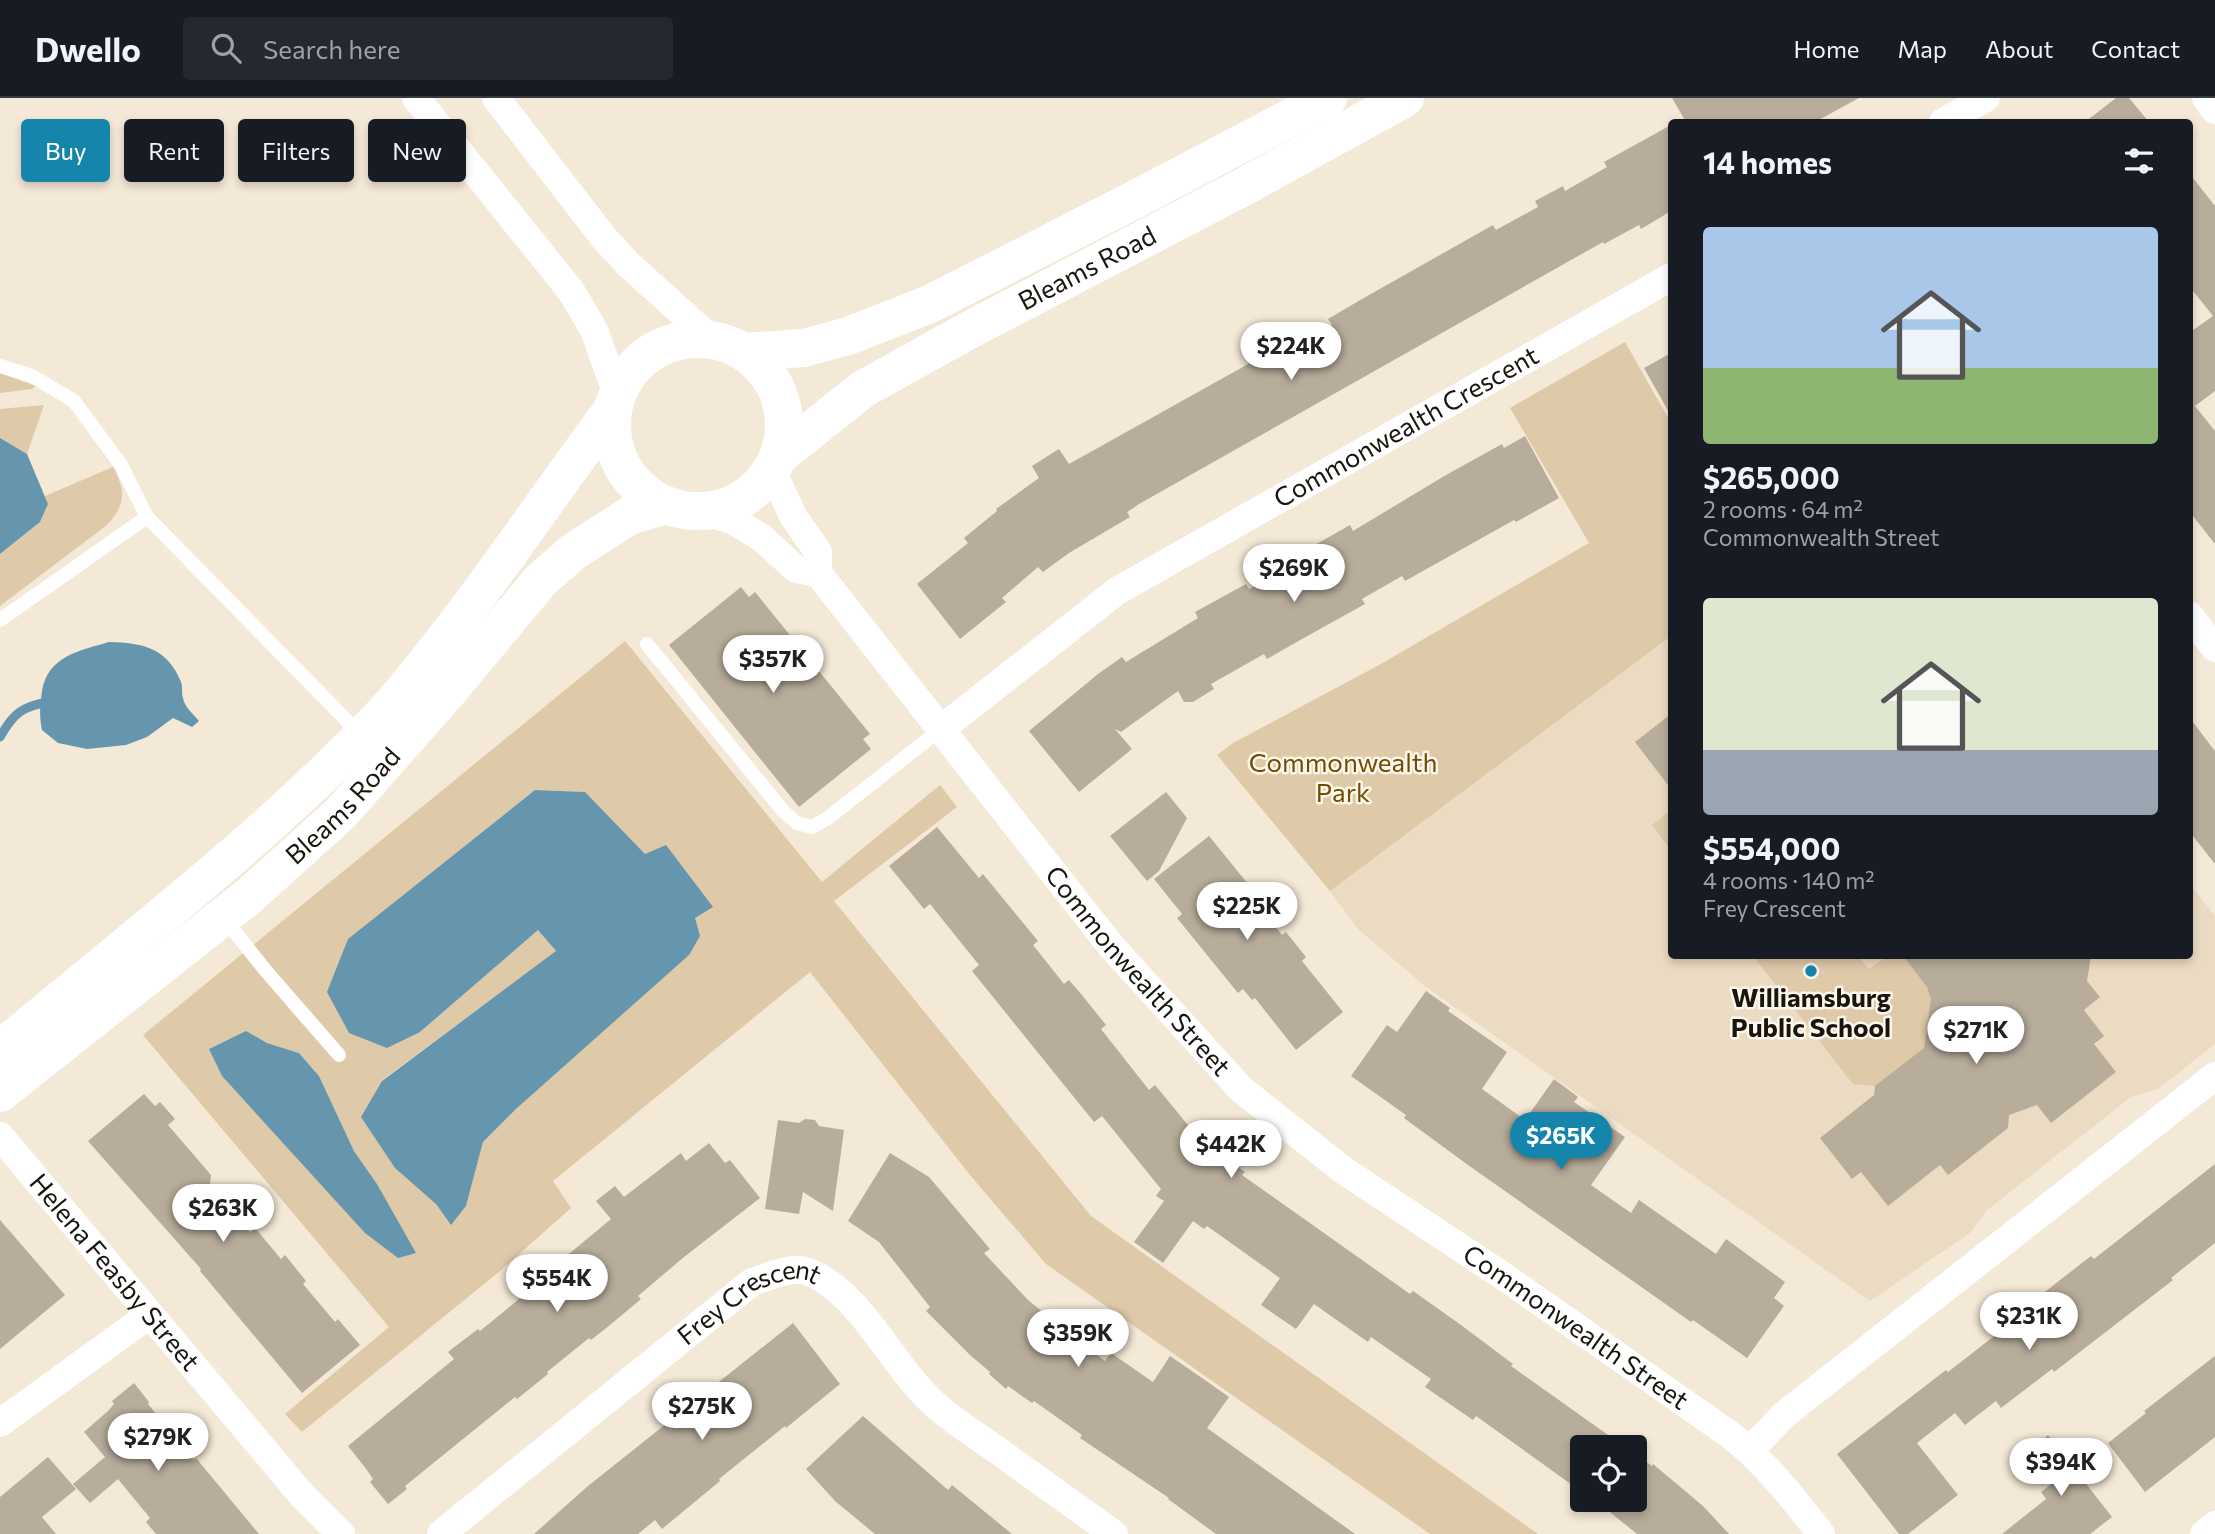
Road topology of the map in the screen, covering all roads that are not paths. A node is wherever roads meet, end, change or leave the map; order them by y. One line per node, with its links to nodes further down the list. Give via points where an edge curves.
1 (415, 98): 12 (street, via 572,291 594,330)
2 (496, 98): 10 (street, via 628,264)
3 (1328, 98): 10 (main road, Bleams Road, via 930,304 804,348)
4 (1405, 98): 13 (main road, Bleams Road, via 863,388)
5 (1986, 98): 8 (street)
6 (2206, 98): 7 (street)
7 (2215, 110)
8 (1948, 119)
9 (1668, 279): 22 (street, Commonwealth Crescent, via 1117,591)
10 (728, 345): 12 (main road, via 688,339 665,345 644,357 628,374); 13 (main road, via 762,366 776,386 785,433)
11 (0, 366): 16 (lane, via 32,376 74,401 121,465)
12 (615, 402): 14 (main road, via 613,443 622,467 637,486); 23 (main road, Bleams Road, via 469,608)
13 (776, 463): 15 (main road, via 754,491 731,505); 17 (street, Commonwealth Street, via 793,516 818,552)
14 (666, 505): 15 (main road); 24 (main road, Bleams Road, via 629,516 573,552 541,580 340,814)
15 (705, 511): 17 (street, Commonwealth Street, via 762,537 796,569)
16 (147, 517): 18 (lane); 23 (lane)
17 (818, 573): 22 (street, Commonwealth Street)
18 (0, 620)
19 (2193, 620): 21 (street)
20 (647, 644): 22 (lane, via 783,812 797,823 812,827 828,818)
21 (2215, 648)
22 (941, 729): 32 (street, Commonwealth Street, via 1111,946 1241,1089 1343,1170)
23 (362, 736): 25 (main road, Bleams Road, via 228,863)
24 (223, 916): 26 (lane); 28 (main road, Bleams Road)
25 (0, 1049)
26 (339, 1055)
27 (2215, 1076): 32 (street, via 1785,1414)
28 (0, 1093)
29 (0, 1136): 30 (street, Helena Feasby Street)
30 (149, 1315): 31 (street); 34 (street, Helena Feasby Street, via 301,1494)
31 (0, 1423)
32 (1750, 1450): 37 (street, Commonwealth Street)
33 (2215, 1525): 38 (street)
34 (341, 1534)
35 (441, 1534): 36 (street, Frey Crescent, via 752,1282 782,1272 806,1271 832,1284 857,1310 926,1396)
36 (1114, 1534)
37 (1821, 1534)
38 (2204, 1534)

